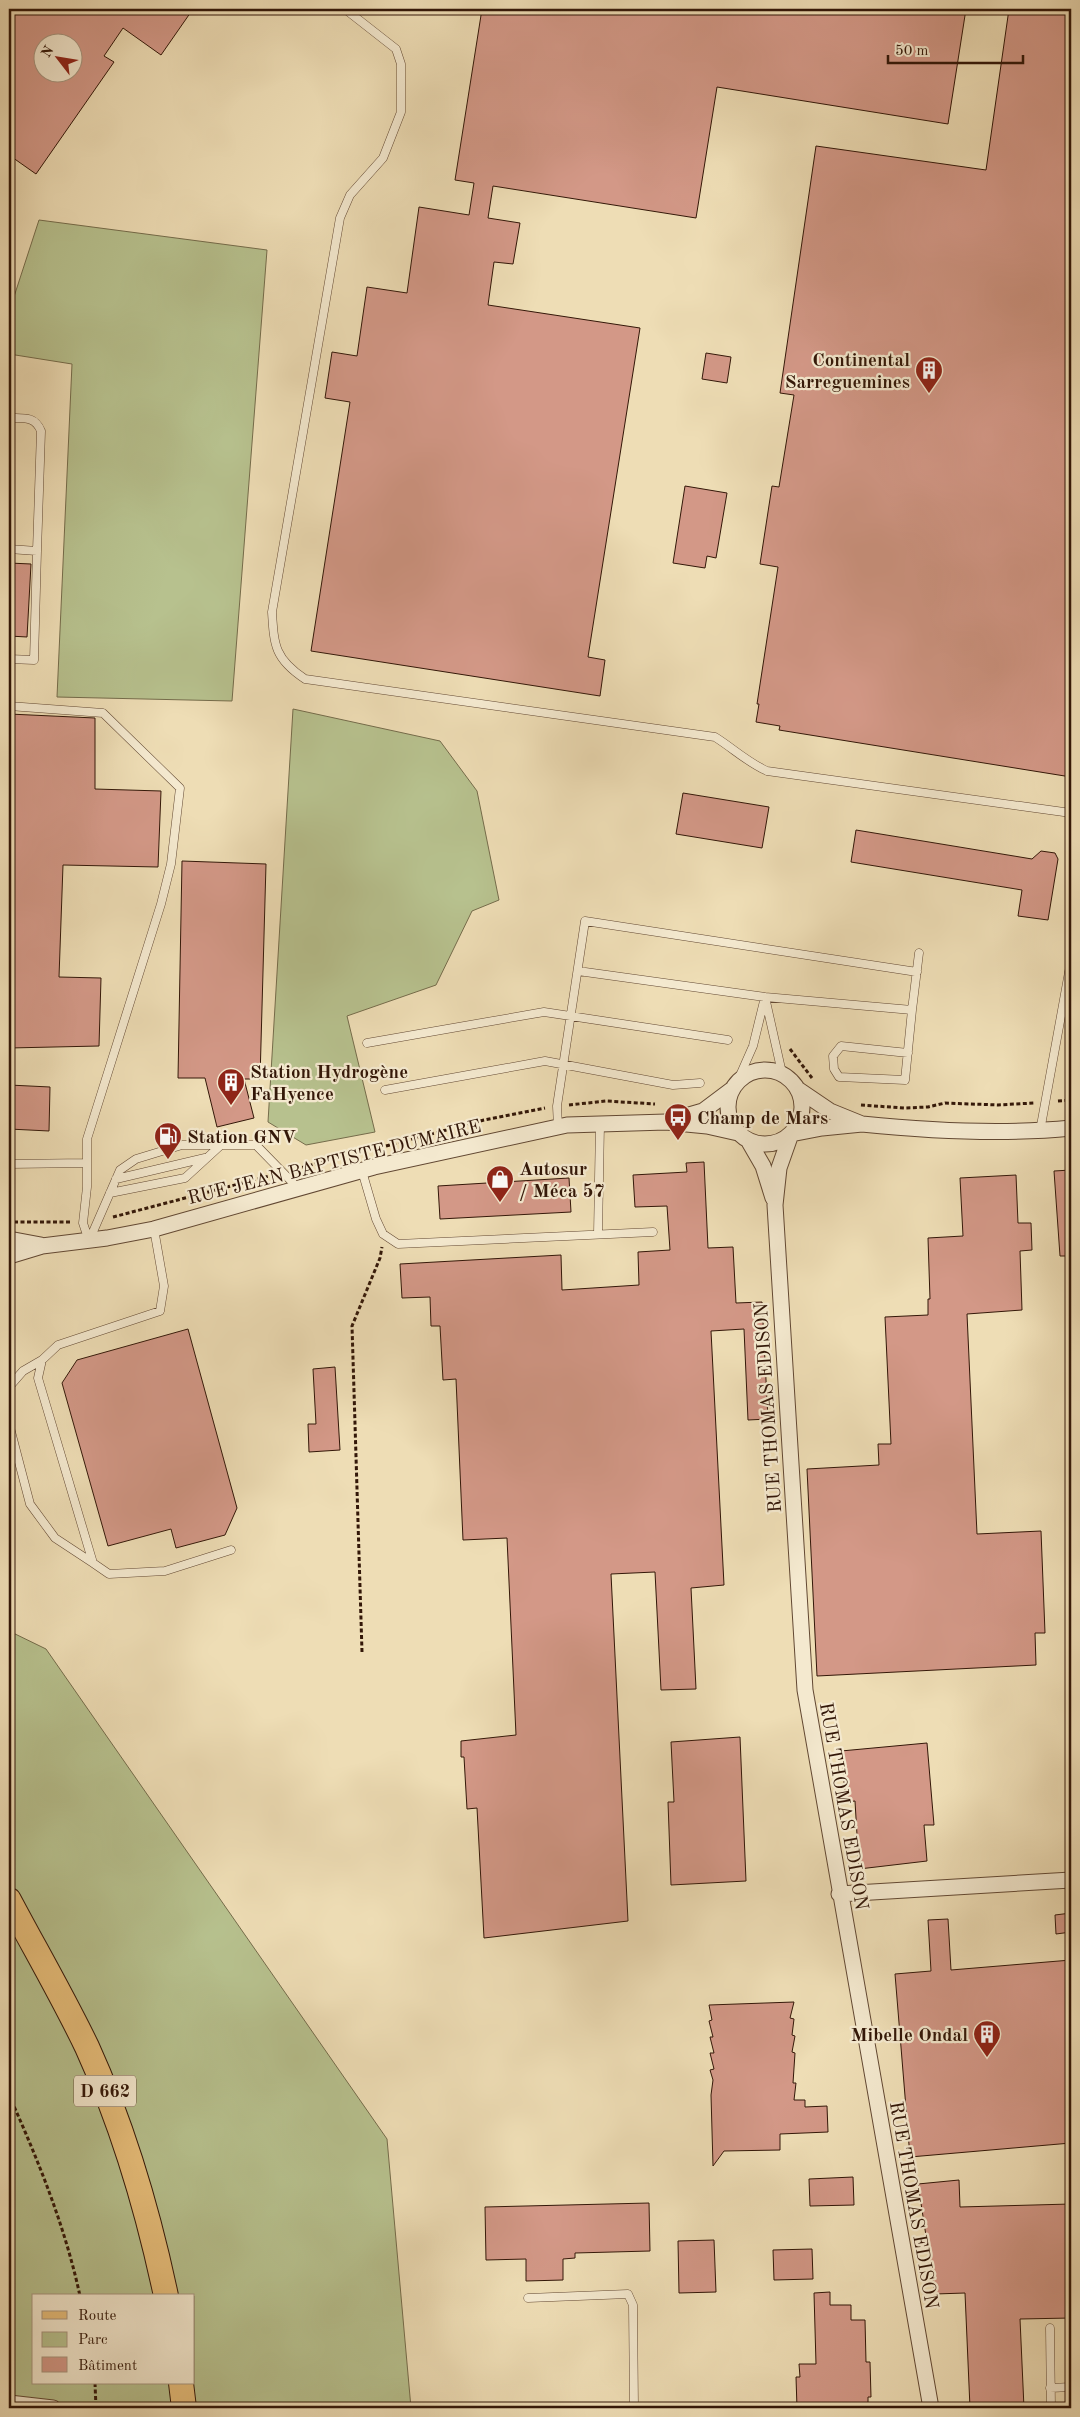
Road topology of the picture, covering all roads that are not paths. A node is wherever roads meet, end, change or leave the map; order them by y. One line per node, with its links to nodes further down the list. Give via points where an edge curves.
1 (345, 9): 7 (lane, via 396,49 402,64 401,112 383,158 350,195 340,218 272,612 273,636 287,667 305,679 715,737 746,761 766,771)
2 (9, 418): 4 (lane, via 31,419 38,423 41,431)
3 (9, 549): 4 (lane)
4 (36, 551): 5 (lane, via 34,660)
5 (9, 659)
6 (9, 706): 34 (lane, via 103,713 180,788 169,872 87,1139)
7 (1071, 812)
8 (919, 953): 11 (lane)
9 (1071, 961): 29 (lane)
10 (578, 971): 11 (lane, via 585,920); 12 (lane); 14 (lane)
11 (917, 972): 13 (lane)
12 (765, 997): 13 (lane); 19 (lane); 21 (lane, via 753,1046)
13 (912, 1010): 17 (lane)
14 (571, 1016): 15 (lane); 16 (lane, via 544,1012); 18 (lane)
15 (728, 1040)
16 (367, 1043)
17 (908, 1053): 17 (lane, via 905,1080 840,1077 834,1069 833,1056 841,1046)
18 (564, 1064): 20 (lane, via 673,1085); 22 (lane, via 545,1061); 27 (lane, via 557,1106)
19 (782, 1073): 21 (street, via 758,1070); 23 (street)
20 (700, 1083)
21 (735, 1085): 24 (street, RUE JEAN BAPTISTE DUMAIRE, via 703,1110); 31 (street, via 728,1112 731,1124)
22 (385, 1090)
23 (798, 1090): 26 (street, via 830,1111); 30 (street, via 802,1113)
24 (666, 1122): 25 (street, RUE JEAN BAPTISTE DUMAIRE); 31 (street, RUE JEAN BAPTISTE DUMAIRE, via 707,1126)
25 (600, 1124): 27 (street, RUE JEAN BAPTISTE DUMAIRE); 43 (lane)
26 (862, 1124): 29 (street, via 927,1130); 30 (street)
27 (558, 1127): 36 (street, RUE JEAN BAPTISTE DUMAIRE)
28 (1071, 1128): 29 (street)
29 (1040, 1131)
30 (791, 1134): 31 (street, via 770,1144 759,1144); 40 (street, RUE THOMAS EDISON, via 778,1168)
31 (743, 1137): 40 (street, RUE THOMAS EDISON, via 763,1166)
32 (221, 1145): 33 (lane); 37 (lane, via 182,1144 136,1159 120,1170); 38 (lane, via 256,1145)
33 (207, 1158): 37 (lane); 39 (lane, via 185,1178)
34 (87, 1163): 35 (lane); 45 (lane, via 83,1223)
35 (9, 1164)
36 (362, 1171): 38 (street, RUE JEAN BAPTISTE DUMAIRE); 43 (lane, via 383,1234 398,1244)
37 (116, 1179): 39 (lane)
38 (298, 1188): 41 (street, RUE JEAN BAPTISTE DUMAIRE)
39 (110, 1193): 45 (lane)
40 (775, 1205): 54 (street, RUE THOMAS EDISON, via 805,1690)
41 (154, 1229): 45 (street, RUE JEAN BAPTISTE DUMAIRE); 48 (lane, via 164,1286 160,1311 58,1345)
42 (653, 1232): 43 (lane)
43 (598, 1234)
44 (9, 1239): 46 (street, RUE JEAN BAPTISTE DUMAIRE)
45 (89, 1241): 46 (street, RUE JEAN BAPTISTE DUMAIRE)
46 (42, 1246): 47 (street, RUE JEAN BAPTISTE DUMAIRE)
47 (9, 1256)
48 (42, 1360): 49 (lane, via 22,1370); 52 (lane, via 38,1378)
49 (9, 1387)
50 (9, 1424): 52 (lane, via 30,1504 55,1538)
51 (231, 1550): 52 (lane, via 165,1571 109,1574)
52 (92, 1563)
53 (1071, 1880): 54 (street)
54 (839, 1894): 66 (street, RUE THOMAS EDISON)
55 (9, 1900): 56 (main road, D 662, via 86,2047 109,2101 144,2207)
56 (166, 2294)
57 (528, 2298): 65 (lane, via 628,2294 633,2305)
58 (1050, 2328): 61 (lane)
59 (181, 2384): 64 (main road)
60 (1071, 2387): 61 (lane)
61 (1050, 2388): 67 (lane)
62 (9, 2403): 63 (street)
63 (53, 2408)
64 (184, 2408)
65 (634, 2408)
66 (931, 2408)
67 (1050, 2408)

